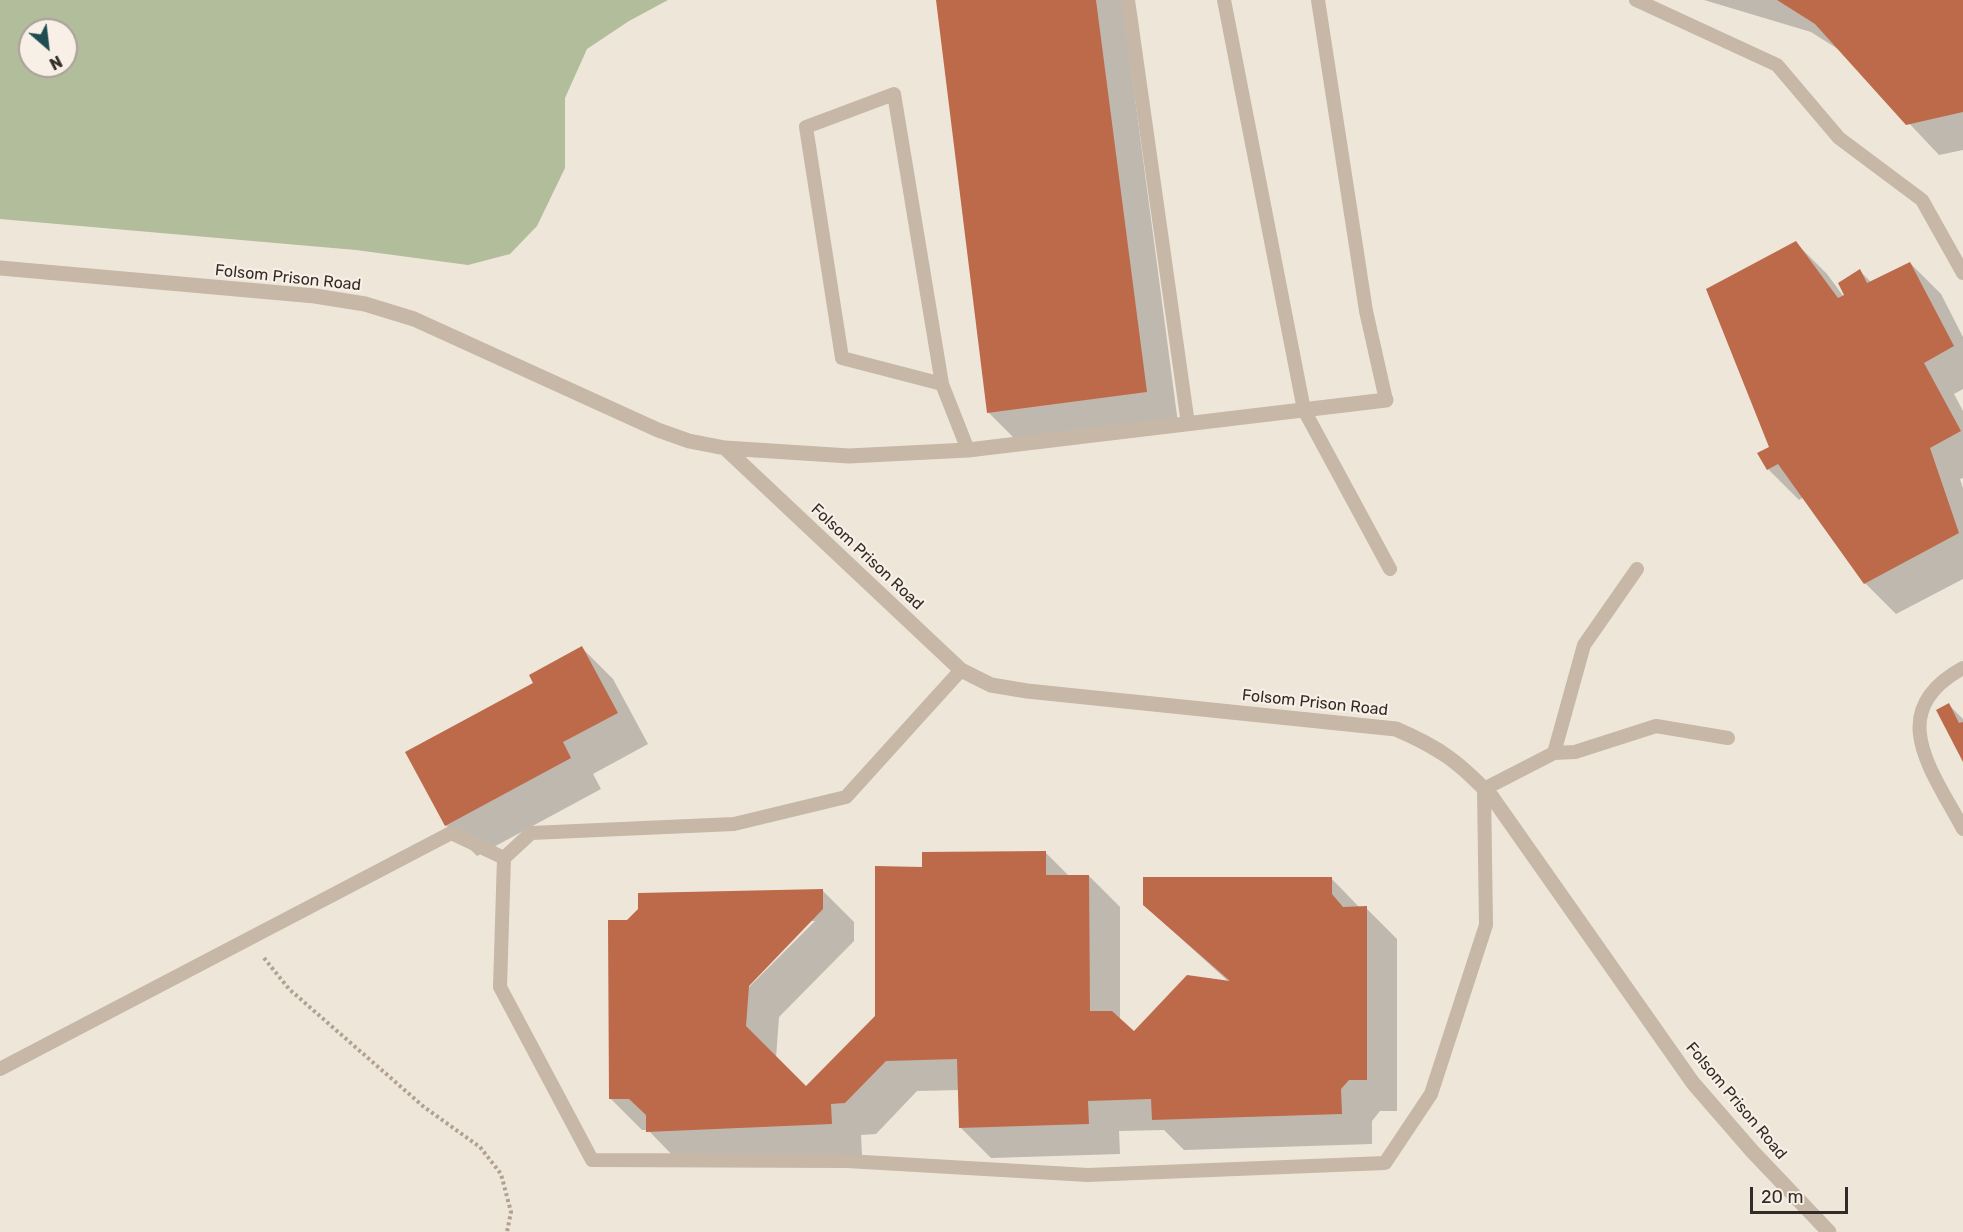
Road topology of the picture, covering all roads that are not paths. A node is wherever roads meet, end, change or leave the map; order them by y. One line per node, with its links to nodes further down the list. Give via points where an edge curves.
1 (1128, 0): 10 (lane)
2 (1224, 0): 9 (lane)
3 (1318, 0): 8 (lane, via 1366,311)
4 (1636, 0): 6 (lane, via 1777,65 1839,138 1922,200)
5 (0, 268): 11 (street, Folsom Prison Road, via 315,296 365,304 414,319 658,430)
6 (1963, 273)
7 (942, 384): 7 (lane, via 933,326 894,94 806,127 842,358); 12 (lane)
8 (1386, 400): 9 (street, Folsom Prison Road)
9 (1304, 410): 10 (street, Folsom Prison Road); 13 (lane)
10 (1188, 424): 12 (street, Folsom Prison Road)
11 (725, 448): 12 (street, Folsom Prison Road, via 849,456); 16 (street, Folsom Prison Road)
12 (968, 450)
13 (1390, 569)
14 (1637, 569): 18 (lane, via 1584,645)
15 (1963, 668): 20 (lane, via 1931,691 1917,724 1926,759)
16 (961, 670): 19 (street, Folsom Prison Road, via 991,685 1027,691 1396,729 1461,764); 21 (lane, via 846,797 734,824 531,833)
17 (1728, 738): 18 (lane, via 1656,726 1575,752)
18 (1554, 753): 19 (lane)
19 (1484, 789): 21 (lane, via 1486,925 1431,1094 1385,1163 1088,1175 848,1161 592,1160 500,987); 23 (street, Folsom Prison Road, via 1693,1083)
20 (1963, 829)
21 (504, 858): 22 (lane, via 451,832)
22 (0, 1069)
23 (1829, 1232)

